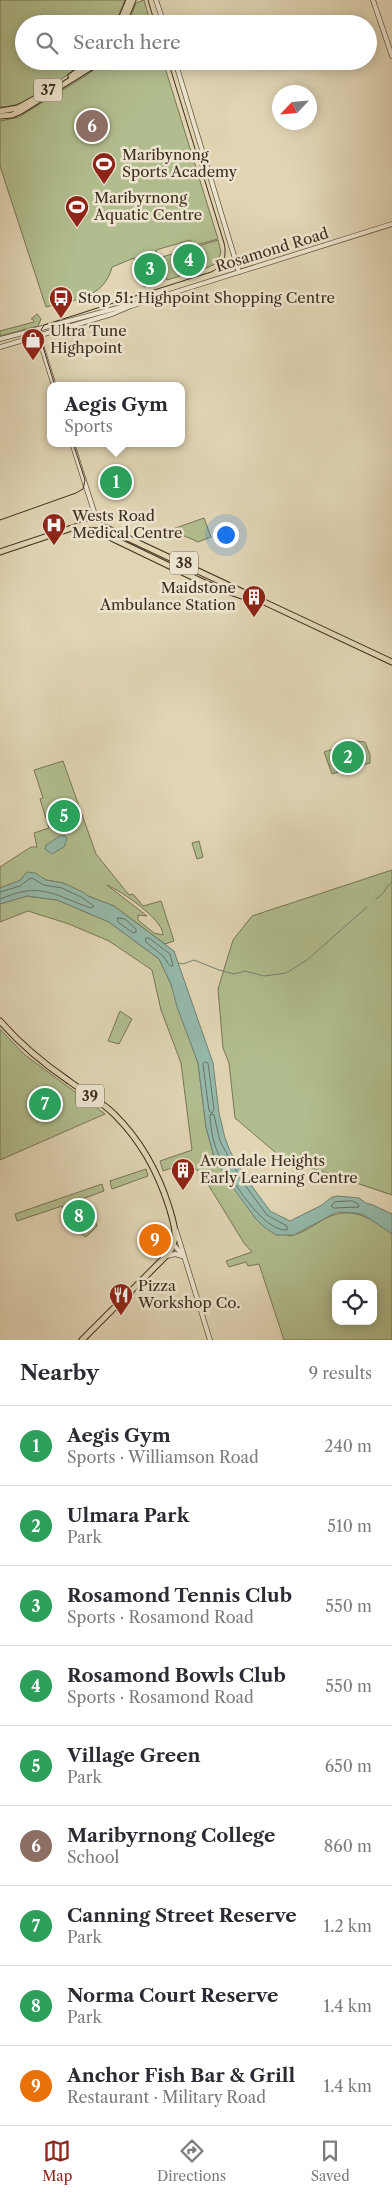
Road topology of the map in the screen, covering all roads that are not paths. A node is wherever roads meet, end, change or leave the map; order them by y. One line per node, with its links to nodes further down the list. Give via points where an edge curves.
1 (129, 0): 5 (main road)
2 (133, 0): 6 (main road)
3 (156, 0): 7 (street)
4 (373, 0): 8 (street)
5 (123, 15)
6 (127, 15)
7 (161, 15)
8 (392, 56)
9 (79, 70): 12 (main road, 37, via 22,106)
10 (87, 70): 13 (main road, 37, via 21,111)
11 (178, 70): 15 (street)
12 (0, 111)
13 (0, 116)
14 (392, 224): 15 (street, Rosamond Road)
15 (240, 272): 16 (street, Rosamond Road)
16 (131, 306): 17 (street, Rosamond Road); 19 (street, Rosamond Road)
17 (46, 327): 18 (street, Rosamond Road); 19 (street)
18 (37, 329): 20 (street); 21 (street, Rosamond Road)
19 (48, 333): 20 (street, Rosamond Road)
20 (38, 336): 22 (street, Rosamond Road); 23 (street)
21 (0, 339)
22 (0, 347)
23 (53, 382)
24 (73, 447): 25 (street)
25 (98, 524): 26 (main road, 38, via 84,524); 27 (main road); 29 (main road, 38)
26 (70, 530): 27 (main road, 38); 28 (main road, 38)
27 (100, 533): 29 (main road, 38, via 223,591)
28 (0, 551)
29 (269, 605): 30 (main road, 38)
30 (392, 662)
31 (0, 1021): 32 (main road, 39, via 32,1052 114,1114 127,1128 155,1170)
32 (176, 1229): 33 (main road, 39); 35 (street)
33 (174, 1245): 34 (main road, 39); 35 (street)
34 (166, 1256): 35 (street, via 175,1254); 36 (main road, 39)
35 (185, 1260): 37 (street)
36 (82, 1340)
37 (210, 1340)

